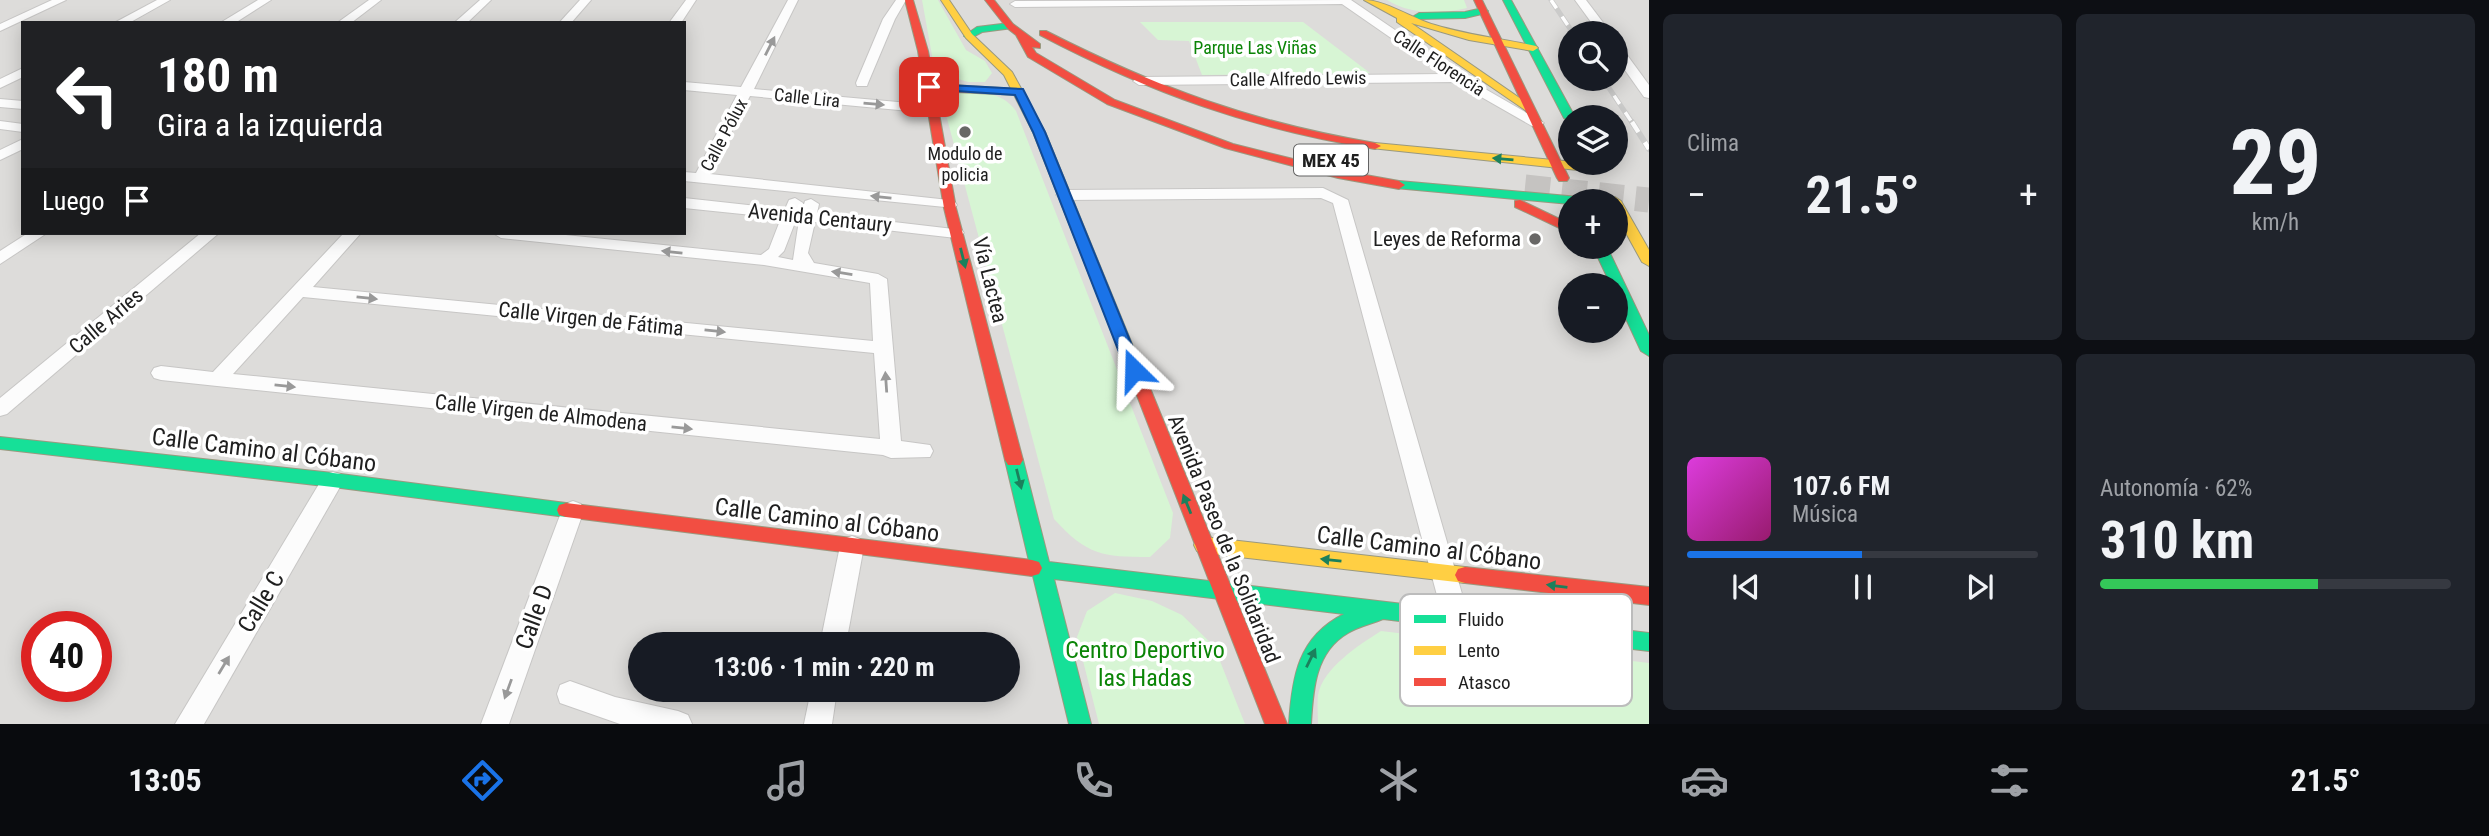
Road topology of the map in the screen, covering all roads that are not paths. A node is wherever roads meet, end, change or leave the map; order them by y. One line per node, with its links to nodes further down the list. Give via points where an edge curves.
1 (61, 0): 31 (street)
2 (165, 0): 23 (street)
3 (266, 0): 24 (street)
4 (376, 0): 25 (street)
5 (486, 0): 26 (street)
6 (586, 0): 27 (street)
7 (691, 0): 28 (street)
8 (793, 0): 47 (street, Calle Pólux, one-way to 8)
9 (901, 0): 21 (street)
10 (909, 0): 30 (main road, Vía Lactea)
11 (945, 0): 35 (main road, Avenida Paseo de la Solidaridad)
12 (989, 0): 33 (main road, MEX 45)
13 (1368, 0): 22 (main road)
14 (1383, 0): 20 (main road)
15 (1507, 0): 37 (main road)
16 (1580, 0): 29 (street)
17 (1345, 1): 18 (street); 41 (street, Calle Florencia)
18 (1014, 2): 34 (main road, MEX 45)
19 (1481, 5): 20 (main road, via 1465,15); 36 (main road)
20 (1419, 16): 36 (main road)
21 (889, 19): 30 (street); 43 (street)
22 (1400, 20): 36 (main road); 54 (main road)
23 (124, 21)
24 (229, 21)
25 (347, 21)
26 (462, 21)
27 (567, 21)
28 (676, 21)
29 (1596, 21)
30 (916, 22): 46 (main road, Vía Lactea)
31 (3, 25): 32 (street)
32 (21, 25)
33 (1015, 30): 34 (main road, MEX 45, via 1088,77 1144,104 1217,130 1348,163 1436,177 1526,181 1367,156 1238,127 1151,96 1093,69); 35 (main road, via 980,29); 65 (main road, via 1032,55 1060,73 1111,102 1176,128 1338,174)
34 (1043, 33): 42 (main road)
35 (969, 36): 48 (main road, Avenida Paseo de la Solidaridad, via 1008,74)
36 (1496, 39): 37 (main road); 54 (main road)
37 (1532, 45): 52 (main road)
38 (1628, 61): 40 (street)
39 (21, 73): 44 (street)
40 (1643, 77): 49 (street)
41 (1457, 78): 42 (street, Calle Alfredo Lewis); 54 (street, Calle Florencia)
42 (1139, 81): 59 (main road, one-way to 42, via 1406,150 1312,135 1194,103)
43 (862, 83)
44 (0, 84)
45 (686, 86): 47 (street, Calle Lira)
46 (929, 87): 48 (main road); 53 (main road, Vía Lactea)
47 (747, 92): 53 (street, Calle Lira, one-way to 53); 60 (street, Calle Pólux)
48 (1019, 92): 64 (main road, Avenida Paseo de la Solidaridad)
49 (1649, 94)
50 (0, 103): 51 (street)
51 (21, 105)
52 (1563, 105)
53 (931, 109): 68 (main road, Vía Lactea)
54 (1533, 116): 59 (main road)
55 (0, 125): 56 (street)
56 (21, 128)
57 (21, 144): 58 (street)
58 (0, 156)
59 (1555, 164): 62 (main road); 63 (main road)
60 (692, 177): 61 (street, Avenida Centaury)
61 (808, 189): 68 (street, Avenida Centaury, one-way to 61); 69 (street); 70 (street)
62 (1569, 189)
63 (1608, 189)
64 (1064, 195): 94 (main road, Avenida Paseo de la Solidaridad, one-way to 64); 97 (street, via 1323,193 1340,200)
65 (1493, 195): 66 (main road); 71 (main road)
66 (1558, 200)
67 (686, 203): 69 (street, Avenida Centaury)
68 (949, 205): 73 (main road, Vía Lactea)
69 (791, 215): 70 (street, Avenida Centaury); 80 (street, via 776,251)
70 (808, 217): 73 (street, Avenida Centaury); 82 (street, via 800,253)
71 (1558, 223)
72 (1628, 225): 81 (main road)
73 (956, 233): 96 (main road, Vía Lactea, one-way to 96)
74 (36, 235): 78 (street)
75 (209, 235): 88 (street, Calle Aries)
76 (351, 235): 83 (street)
77 (520, 235): 80 (street, one-way to 77)
78 (0, 259)
79 (1606, 259): 85 (main road)
80 (764, 260): 82 (street)
81 (1649, 262)
82 (807, 266): 84 (street, one-way to 82, via 878,279)
83 (299, 291): 84 (street, Calle Virgen de Fátima, one-way to 84); 87 (street)
84 (883, 348): 90 (street, one-way to 84)
85 (1649, 351)
86 (160, 373): 87 (street, Calle Virgen de Almodena)
87 (217, 379): 90 (street, Calle Virgen de Almodena, one-way to 90)
88 (0, 409)
89 (0, 443): 92 (main road, Calle Camino al Cóbano)
90 (891, 450): 91 (street, Calle Virgen de Almodena)
91 (922, 451)
92 (333, 480): 93 (main road, Calle Camino al Cóbano); 107 (street, Calle C, one-way to 92)
93 (573, 510): 95 (main road, Calle Camino al Cóbano); 108 (street, Calle D, one-way to 108)
94 (1204, 545): 97 (main road, Calle Camino al Cóbano, one-way to 94); 98 (main road, Avenida Paseo de la Solidaridad)
95 (852, 546): 96 (main road, Calle Camino al Cóbano); 103 (street)
96 (1042, 569): 98 (main road, Calle Camino al Cóbano); 111 (main road, Vía Lactea)
97 (1444, 573): 99 (street); 100 (main road, Calle Camino al Cóbano, one-way to 97)
98 (1221, 590): 101 (main road, Calle Camino al Cóbano); 112 (main road, Avenida Paseo de la Solidaridad)
99 (1450, 594)
100 (1631, 594)
101 (1397, 611): 102 (main road, Calle Camino al Cóbano); 113 (main road, one-way to 101, via 1308,660 1321,639 1366,614)
102 (1400, 611)
103 (835, 632)
104 (570, 694): 106 (street)
105 (822, 702): 110 (street)
106 (613, 717): 109 (street)
107 (189, 724)
108 (495, 724)
109 (678, 724)
110 (818, 724)
111 (1080, 724)
112 (1276, 724)
113 (1300, 724)

